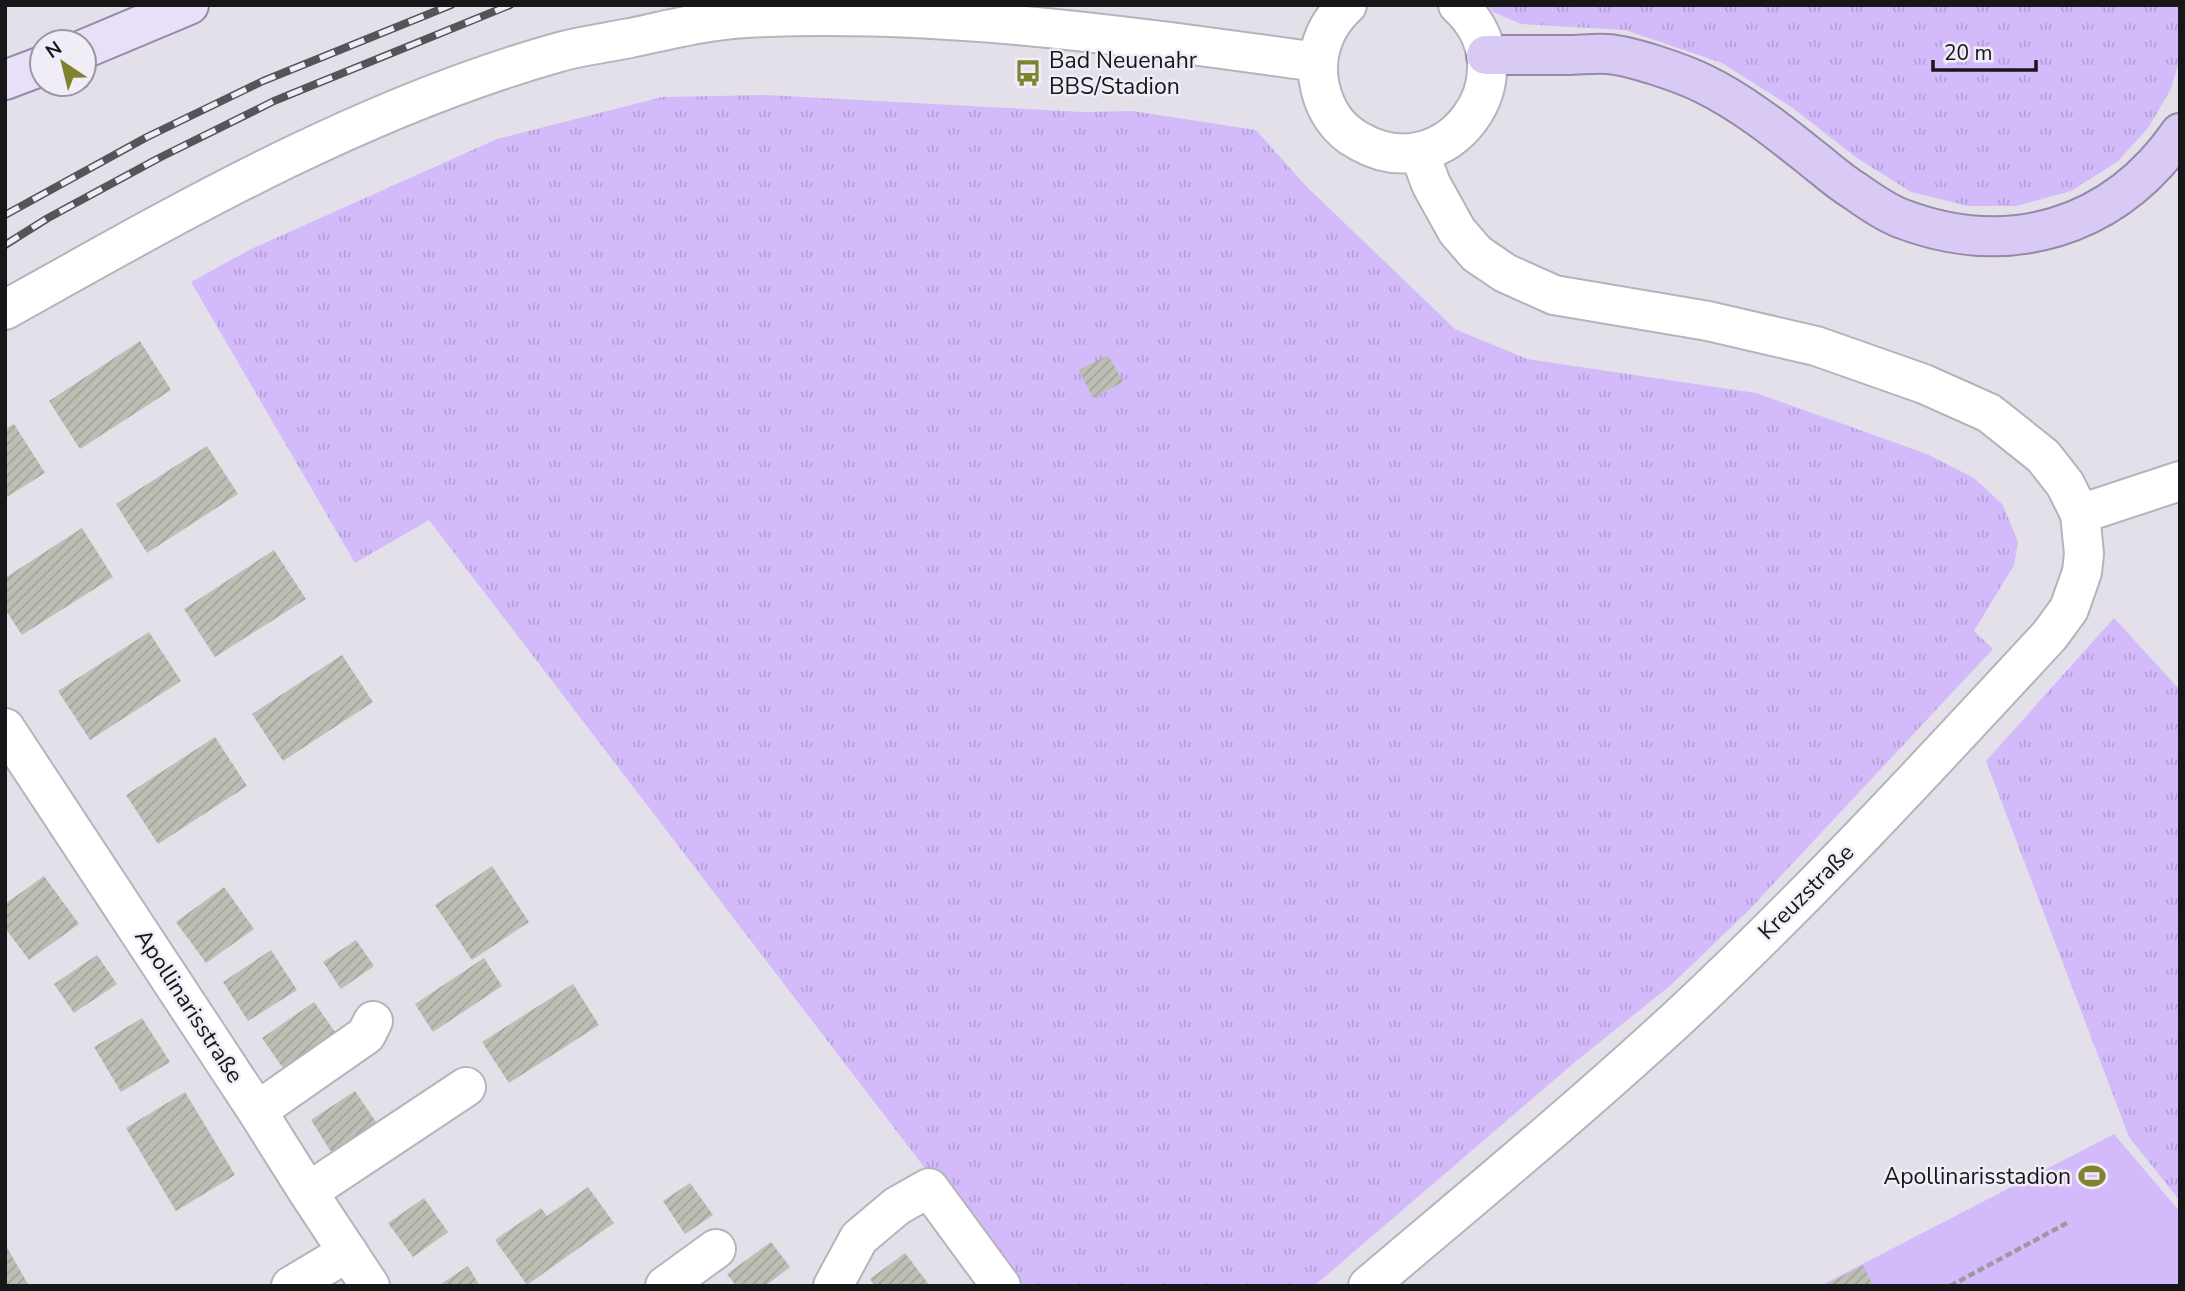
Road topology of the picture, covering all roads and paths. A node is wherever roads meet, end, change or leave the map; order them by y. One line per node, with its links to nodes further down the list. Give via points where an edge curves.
1 (189, 5): 4 (main road)
2 (1347, 5): 6 (street, via 1328,27)
3 (1458, 5): 5 (street, via 1475,24)
4 (98, 43)
5 (1486, 55): 9 (highway, via 1610,54 1662,67 1704,83 1742,106 1853,190 1899,218 1977,236 2034,233 2107,205 2138,182); 10 (street, via 1484,92 1472,117 1453,137)
6 (1317, 62): 10 (street, via 1322,96 1346,132 1384,152); 11 (street, via 1017,24 914,18 743,18 668,30 559,52 354,126 136,236)
7 (28, 71): 8 (main road)
8 (5, 80)
9 (2180, 133)
10 (1419, 152): 13 (street, via 1457,231 1477,254 1505,273 1554,295 1708,321 1816,346 1924,384 1989,413 2043,456)
11 (5, 310)
12 (2180, 481): 13 (street)
13 (2080, 514): 27 (street, Kreuzstraße, via 2082,572 2070,608 2050,635 1875,824 1676,1019)
14 (5, 729): 17 (street, Apollinarisstraße)
15 (373, 1021): 17 (street, via 366,1035)
16 (466, 1087): 18 (street)
17 (257, 1111): 18 (street, Apollinarisstraße)
18 (308, 1192): 21 (street, Apollinarisstraße)
19 (2067, 1223): 28 (path)
20 (716, 1249): 24 (street)
21 (348, 1252): 22 (street); 23 (street, Apollinarisstraße)
22 (291, 1286)
23 (370, 1286)
24 (665, 1286)
25 (833, 1286): 26 (street, via 859,1238 897,1206 929,1188)
26 (1001, 1286)
27 (1368, 1286)
28 (1950, 1286)

